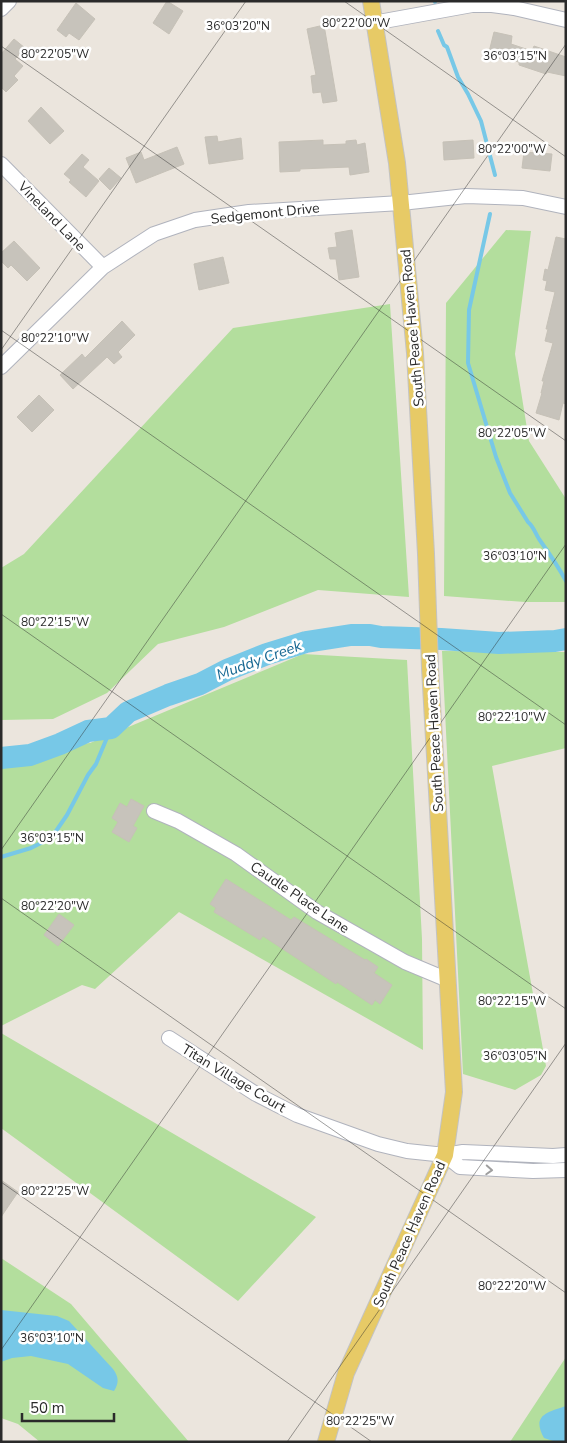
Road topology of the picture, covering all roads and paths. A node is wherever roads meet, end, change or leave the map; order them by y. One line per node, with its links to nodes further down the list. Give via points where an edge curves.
1 (9, 1): 3 (street)
2 (370, 1): 5 (main road, South Peace Haven Road)
3 (1, 9)
4 (566, 20): 5 (street, via 514,8 472,5)
5 (374, 23): 7 (main road, South Peace Haven Road)
6 (1, 164): 9 (street, Vineland Lane)
7 (401, 203): 8 (street, Sedgemont Drive, via 489,195); 9 (street, Sedgemont Drive, via 249,212 195,220 154,234); 12 (main road, South Peace Haven Road, via 415,354)
8 (566, 207)
9 (103, 267): 10 (street, Sedgemont Drive)
10 (1, 367)
11 (154, 811): 12 (street, Caudle Place Lane, via 236,854 317,912 405,962)
12 (448, 980): 14 (main road, South Peace Haven Road, via 454,1092)
13 (169, 1038): 14 (street, Titan Village Court, via 256,1094 298,1115 378,1144)
14 (445, 1155): 15 (street, via 464,1152); 16 (street, one-way to 16, via 460,1167); 17 (main road, South Peace Haven Road, via 346,1373)
15 (566, 1155)
16 (566, 1170)
17 (326, 1442)

